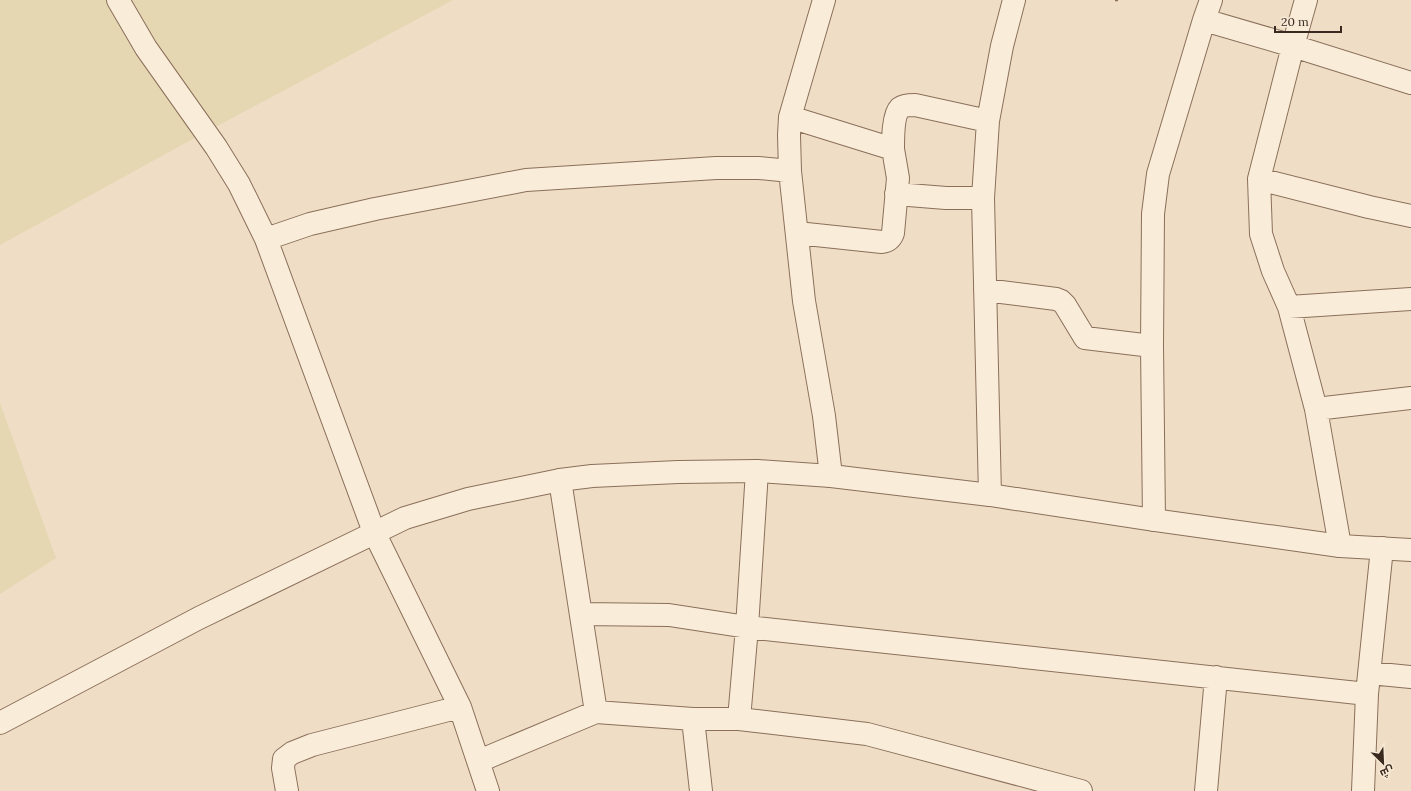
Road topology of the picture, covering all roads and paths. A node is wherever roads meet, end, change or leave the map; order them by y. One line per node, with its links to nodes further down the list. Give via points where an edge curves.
1 (118, 0): 19 (street, via 146,48 239,184)
2 (824, 0): 10 (street)
3 (1014, 0): 11 (street, via 1002,46)
4 (1115, 0): 5 (path)
5 (1120, 0)
6 (1306, 0): 8 (street)
7 (1207, 10): 8 (street); 23 (street, via 1158,174 1153,214)
8 (1293, 46): 9 (street); 14 (street)
9 (1411, 83)
10 (790, 117): 12 (street); 13 (street)
11 (988, 121): 12 (street, via 906,105 898,112); 16 (street)
12 (893, 149): 15 (street, via 898,178)
13 (790, 171): 18 (street); 19 (street, via 716,168 526,180 375,209 310,224)
14 (1259, 178): 17 (street); 22 (street, via 1261,234 1273,271)
15 (896, 194): 16 (street); 18 (street, via 893,233 888,241)
16 (983, 198): 20 (street)
17 (1411, 216)
18 (797, 233): 27 (street, via 804,301 824,416)
19 (266, 239): 31 (street)
20 (985, 290): 23 (street, via 1056,299 1065,305 1085,338); 29 (street)
21 (1411, 299): 22 (street)
22 (1289, 307): 25 (street)
23 (1152, 346): 30 (street)
24 (1411, 398): 25 (street)
25 (1316, 409): 32 (street)
26 (757, 471): 27 (street); 28 (street, via 678,472); 36 (street)
27 (831, 476): 29 (street)
28 (560, 480): 31 (street, via 468,499 405,518); 35 (street)
29 (990, 495): 30 (street)
30 (1154, 520): 32 (street)
31 (374, 532): 41 (street); 45 (street, via 199,618)
32 (1340, 546): 33 (street)
33 (1382, 548): 34 (street); 37 (street)
34 (1411, 550)
35 (581, 614): 36 (street, via 669,615); 42 (street)
36 (747, 627): 39 (street); 44 (street)
37 (1370, 673): 38 (street); 40 (street)
38 (1411, 676)
39 (1216, 677): 40 (street); 51 (street)
40 (1367, 694): 52 (street)
41 (460, 707): 46 (street); 47 (street, via 312,745 292,753 284,759)
42 (596, 712): 43 (street); 46 (street)
43 (693, 719): 44 (street); 49 (street)
44 (739, 719): 50 (street, via 867,734)
45 (0, 723)
46 (479, 761): 48 (street)
47 (287, 791)
48 (488, 791)
49 (701, 791)
50 (1081, 791)
51 (1206, 791)
52 (1363, 791)

